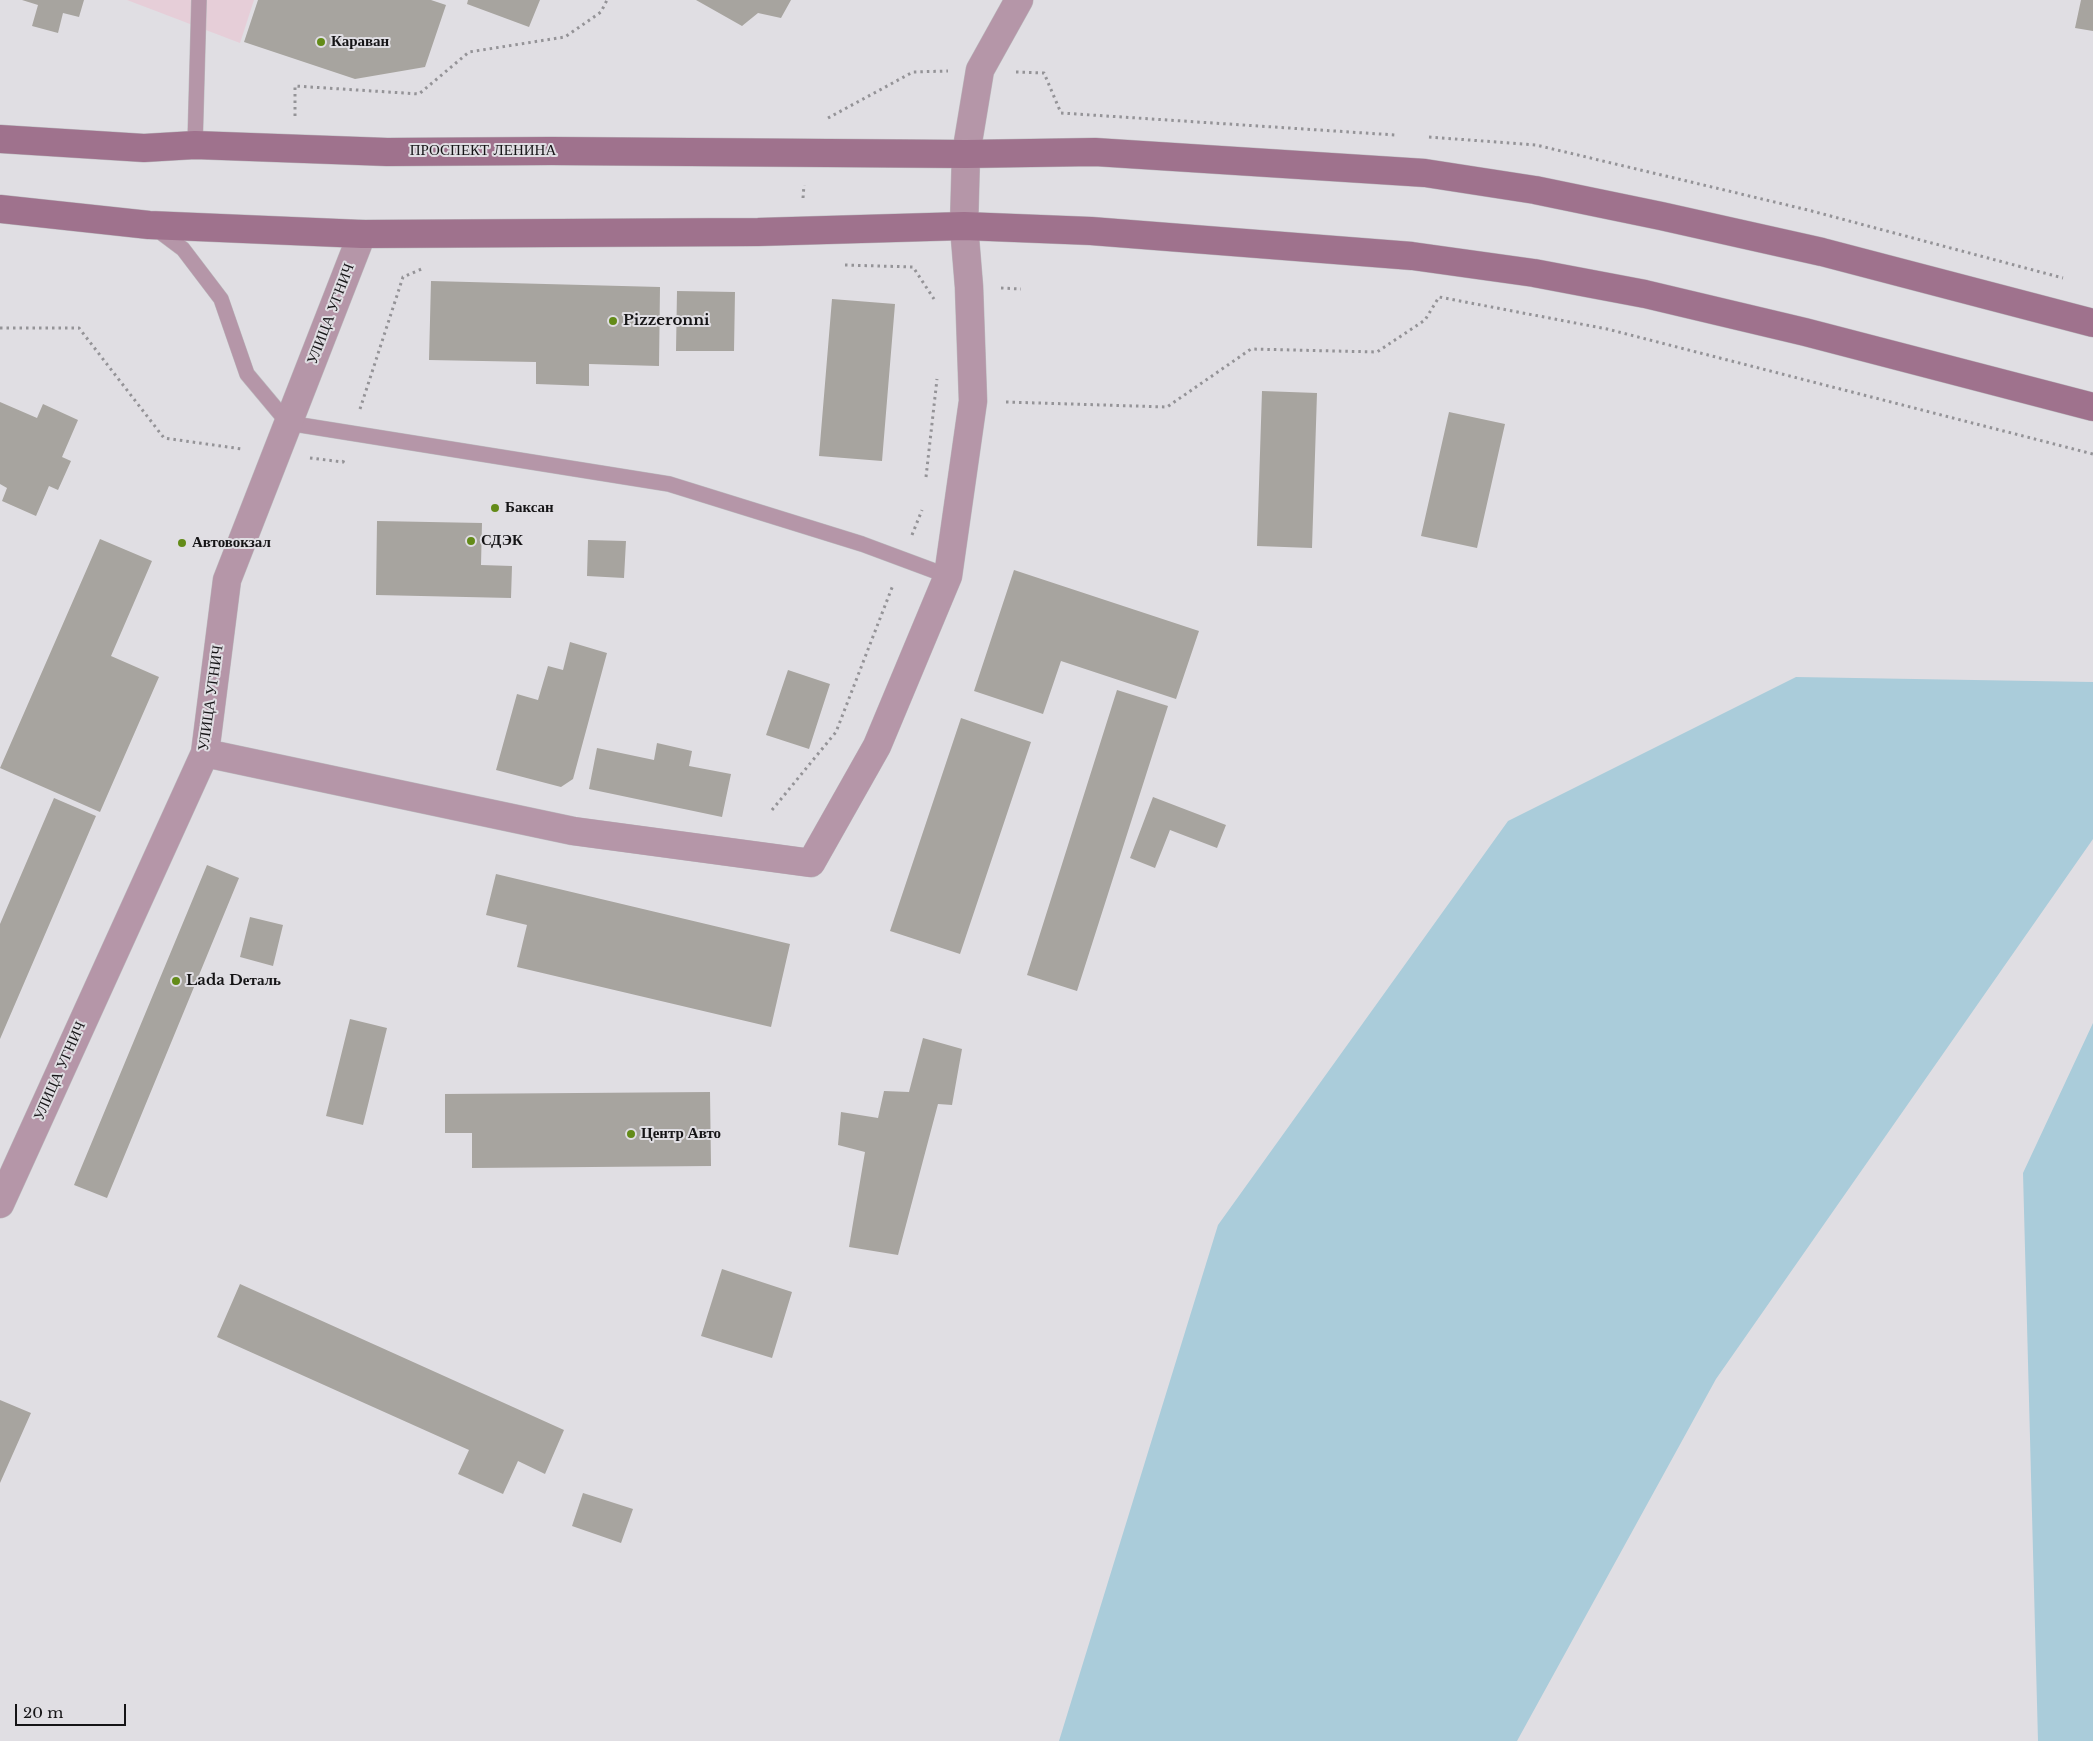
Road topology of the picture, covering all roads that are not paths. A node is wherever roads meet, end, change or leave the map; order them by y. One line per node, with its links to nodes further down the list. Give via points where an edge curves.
1 (199, 0): 4 (lane)
2 (1019, 0): 5 (street, via 980,70)
3 (0, 139): 4 (main road, ПРОСПЕКТ ЛЕНИНА, via 144,148)
4 (195, 145): 5 (main road, ПРОСПЕКТ ЛЕНИНА, via 387,152)
5 (966, 154): 8 (street); 10 (main road, ПРОСПЕКТ ЛЕНИНА, via 1095,152 1424,173 1526,188 1812,250)
6 (0, 209): 7 (main road)
7 (149, 224): 9 (main road); 12 (lane, via 183,249 221,299 247,374)
8 (964, 226): 9 (main road); 11 (main road, via 1091,231 1412,256 1534,273 1646,294 1805,332); 13 (street, via 973,401)
9 (362, 234): 12 (street, УЛИЦА УГНИЧ)
10 (2093, 323)
11 (2093, 407)
12 (288, 423): 13 (lane, via 669,484 862,544); 14 (street, УЛИЦА УГНИЧ, via 227,580)
13 (948, 576): 14 (street, via 877,746 811,864 573,831)
14 (205, 753): 15 (street, УЛИЦА УГНИЧ)
15 (0, 1204)

